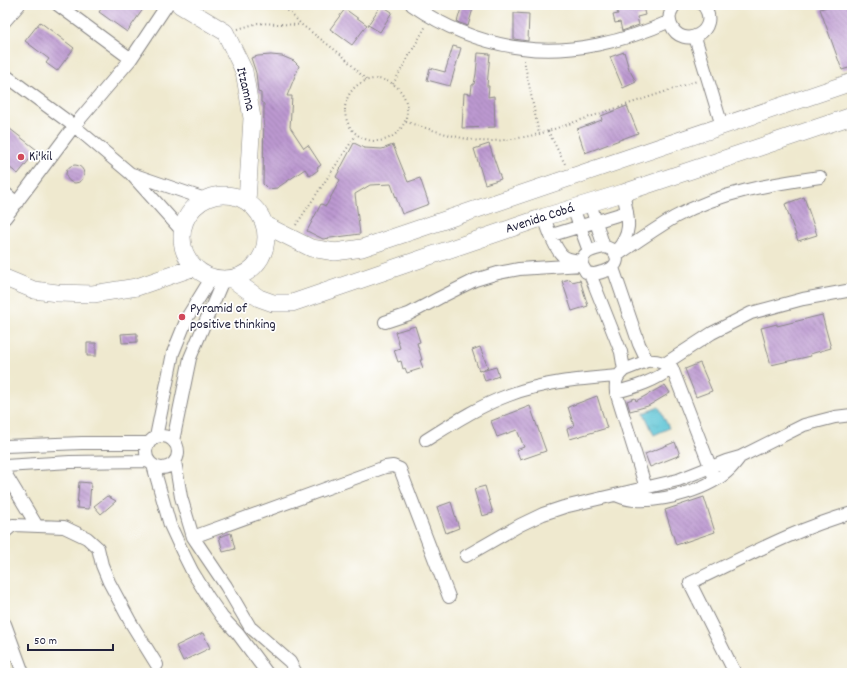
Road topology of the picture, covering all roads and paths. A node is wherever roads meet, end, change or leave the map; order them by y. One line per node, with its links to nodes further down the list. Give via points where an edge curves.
1 (18, 5): 10 (street)
2 (58, 5): 16 (street)
3 (167, 5): 16 (street)
4 (180, 5): 13 (street)
5 (282, 5): 12 (path)
6 (412, 5): 9 (street)
7 (675, 5): 11 (street, via 670,13)
8 (703, 5): 14 (street, via 709,21 704,31)
9 (431, 18): 15 (street, via 477,38); 21 (path)
10 (5, 21)
11 (670, 21): 14 (street, via 674,30 681,36); 15 (street, via 622,38 586,47 556,50)
12 (302, 25): 13 (path, via 258,23); 19 (path, via 343,56)
13 (225, 32): 33 (street, Itzamna, via 244,71 252,118)
14 (696, 37): 18 (street)
15 (522, 48): 26 (path)
16 (131, 58): 24 (street)
17 (5, 75): 24 (street)
18 (708, 77): 25 (street); 26 (path)
19 (367, 81): 21 (path, via 380,80); 27 (path, via 353,90 345,104 347,121)
20 (852, 82): 25 (street, Avenida Cobá)
21 (393, 84): 23 (path, via 403,94 407,108)
22 (852, 116): 31 (street, Avenida Cobá)
23 (406, 122): 26 (path, via 441,133 481,141); 27 (path, via 397,134 384,141 369,141)
24 (74, 126): 28 (street); 34 (street)
25 (722, 126): 45 (street, Avenida Cobá, via 362,248 335,252 311,248)
26 (539, 134)
27 (356, 135): 45 (path)
28 (131, 174): 32 (street); 43 (street)
29 (820, 178): 46 (street, via 737,192 708,202)
30 (5, 193): 34 (street)
31 (623, 193): 35 (street, Avenida Cobá); 37 (street)
32 (205, 199): 33 (street, via 219,195 234,196); 43 (street, via 194,207 186,218)
33 (248, 202): 41 (street, via 258,212)
34 (17, 203): 39 (street)
35 (590, 203): 36 (street, Avenida Cobá); 40 (street)
36 (573, 208): 38 (street, Avenida Cobá); 42 (street)
37 (627, 212): 40 (street); 46 (street, via 627,237)
38 (544, 217): 44 (street); 52 (street, Avenida Cobá, via 292,303 273,303 259,298)
39 (5, 218)
40 (596, 222): 42 (street); 46 (street)
41 (265, 225): 45 (street, Avenida Cobá); 52 (street, via 267,239 263,254 255,266 245,274)
42 (580, 227): 44 (street); 47 (street)
43 (182, 231): 48 (street, via 186,257)
44 (552, 236): 47 (street, via 563,256 571,260)
45 (288, 237)
46 (612, 252): 47 (street); 49 (street, via 615,264)
47 (584, 259): 50 (street, via 583,269); 54 (street, via 519,268 475,280 409,314)
48 (194, 267): 51 (street, via 137,287 93,294 34,290); 52 (street, via 206,275)
49 (613, 268): 50 (street); 55 (street)
50 (590, 274): 57 (street, via 621,352)
51 (5, 278)
52 (222, 278): 60 (street, via 188,316 173,353); 61 (street, via 190,358)
53 (852, 290): 56 (street, via 751,313 712,333)
54 (385, 322)
55 (647, 361): 56 (street, via 656,360); 57 (street)
56 (669, 366): 58 (street, via 663,375 648,383); 70 (street)
57 (620, 373): 58 (street, via 615,383); 62 (street, via 546,384 510,394 468,414)
58 (616, 392): 73 (street)
59 (852, 415): 65 (street, via 804,425)
60 (152, 440): 61 (street, via 166,437); 63 (street); 68 (street, via 146,452)
61 (173, 440): 66 (street, via 177,451)
62 (426, 440)
63 (69, 444): 64 (street); 67 (street)
64 (5, 446)
65 (740, 457): 70 (street); 72 (street, via 730,469)
66 (175, 460): 68 (street, via 167,467 157,467); 77 (street, via 181,497)
67 (70, 462): 68 (street); 69 (street)
68 (151, 463): 83 (street, via 170,525 192,571 222,617)
69 (5, 466)
70 (710, 468): 72 (street); 73 (street)
71 (5, 473): 75 (street)
72 (715, 479): 73 (street, via 698,488 662,499)
73 (647, 494): 78 (street, via 614,496 543,514)
74 (852, 513): 85 (street, via 797,532 690,584)
75 (38, 526): 76 (street, via 13,525); 81 (street, via 64,527 87,538 98,548 109,582)
76 (5, 532)
77 (193, 537): 79 (street, via 385,467 394,466 400,469); 84 (street, via 250,627 290,662)
78 (466, 556)
79 (449, 597)
80 (5, 624): 82 (street)
81 (157, 665)
82 (23, 673)
83 (268, 673)
84 (296, 673)
85 (735, 673)

